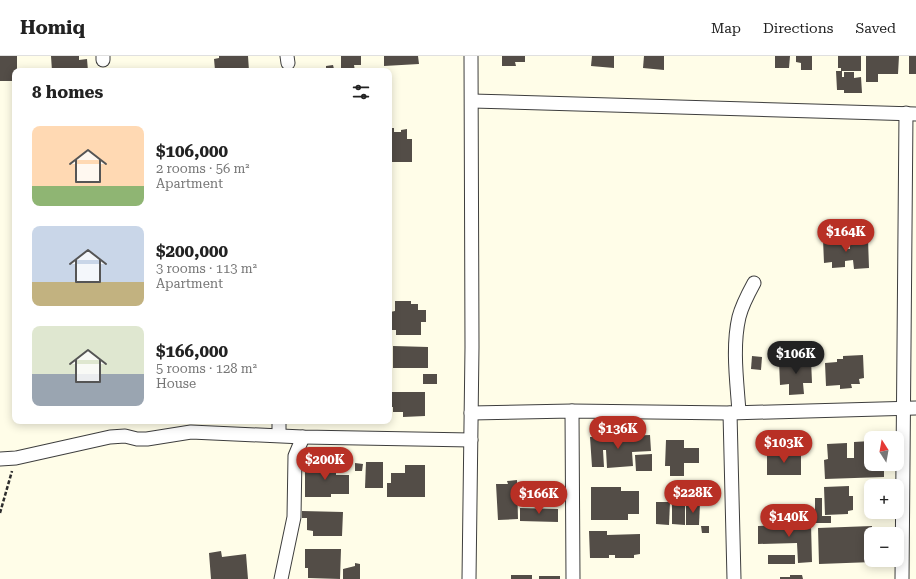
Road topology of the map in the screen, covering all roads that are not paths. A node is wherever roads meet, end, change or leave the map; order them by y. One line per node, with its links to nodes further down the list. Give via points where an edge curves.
1 (471, 56): 2 (street)
2 (472, 101): 3 (street); 8 (street)
3 (911, 114): 5 (street)
4 (754, 283): 7 (street, via 739,318)
5 (910, 408): 7 (street); 18 (street)
6 (572, 411): 7 (street); 8 (street); 16 (street)
7 (734, 412): 17 (street)
8 (471, 413): 12 (street)
9 (279, 424): 10 (street)
10 (279, 435): 11 (street); 13 (street, via 191,432 142,440 120,435 16,458)
11 (303, 437): 12 (street); 14 (street, via 295,456 294,517)
12 (471, 440): 15 (street)
13 (0, 459)
14 (281, 579)
15 (469, 579)
16 (573, 579)
17 (734, 579)
18 (902, 579)

